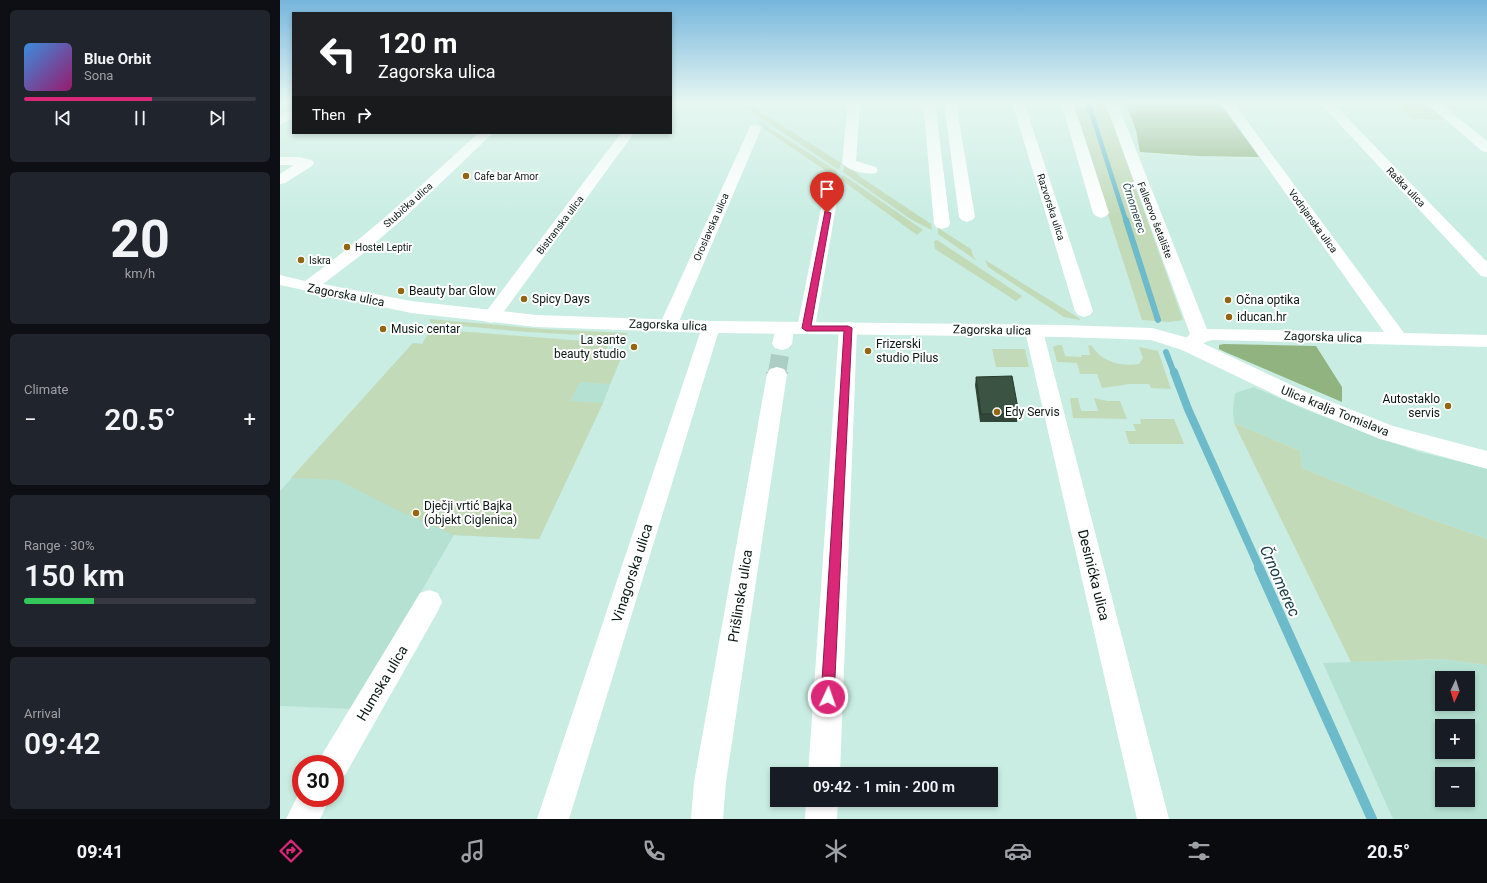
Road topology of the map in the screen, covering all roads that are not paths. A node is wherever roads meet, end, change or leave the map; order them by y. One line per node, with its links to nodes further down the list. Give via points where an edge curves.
1 (478, 140): 23 (street, Stubička ulica, via 375,235)
2 (623, 140): 25 (street, Bistranska ulica)
3 (750, 140): 26 (street, Oroslavska ulica)
4 (851, 140): 15 (street, via 849,163)
5 (933, 140): 20 (street)
6 (956, 140): 19 (street)
7 (1030, 140): 24 (street, Razvorska ulica)
8 (1079, 140): 18 (street)
9 (1123, 140): 32 (street, Fallerovo šetalište)
10 (1255, 140): 31 (street, Vodnjanska ulica)
11 (1361, 140): 21 (street, Raška ulica)
12 (1478, 140): 13 (street)
13 (1487, 148)
14 (280, 161): 16 (street, via 307,163)
15 (871, 170)
16 (280, 180)
17 (833, 183): 28 (street)
18 (1101, 212)
19 (967, 217)
20 (942, 224)
21 (1487, 272)
22 (280, 280): 23 (street, Zagorska ulica)
23 (308, 287): 25 (street, Zagorska ulica, via 411,307)
24 (1084, 311)
25 (491, 317): 26 (street, Zagorska ulica)
26 (668, 326): 27 (street, Zagorska ulica)
27 (711, 327): 28 (street, Zagorska ulica, via 784,336); 42 (street, Vinagorska ulica)
28 (806, 328): 29 (street, Zagorska ulica)
29 (848, 328): 30 (street, Zagorska ulica); 38 (street)
30 (1034, 331): 32 (street, Zagorska ulica, via 1141,333); 45 (street, Desinićka ulica)
31 (1399, 339): 32 (street, Zagorska ulica, via 1212,334); 33 (street, Zagorska ulica)
32 (1194, 341): 35 (street, Ulica kralja Tomislava, via 1298,397 1388,433)
33 (1487, 342)
34 (777, 374): 43 (street, Prišlinska ulica)
35 (1487, 460)
36 (429, 602): 37 (street, Humska ulica)
37 (339, 755)
38 (824, 767)
39 (309, 807): 41 (street)
40 (822, 807): 44 (street)
41 (302, 819)
42 (553, 819)
43 (706, 819)
44 (821, 819)
45 (1153, 819)

